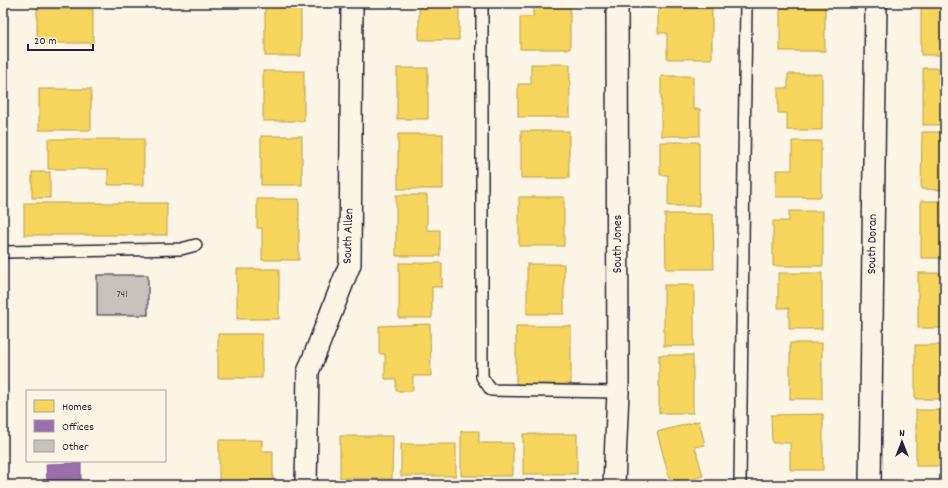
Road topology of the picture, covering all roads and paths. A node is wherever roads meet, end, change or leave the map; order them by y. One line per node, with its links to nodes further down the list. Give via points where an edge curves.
1 (352, 3): 9 (street, South Allen, via 350,264 308,372)
2 (482, 3): 8 (lane, via 482,377 491,390)
3 (617, 3): 8 (street, South Jones)
4 (746, 3): 11 (lane)
5 (876, 3): 12 (street, South Doran)
6 (196, 245): 7 (lane, via 181,249)
7 (3, 252)
8 (618, 392): 10 (street, South Jones)
9 (306, 485)
10 (614, 485)
11 (740, 485)
12 (870, 485)

